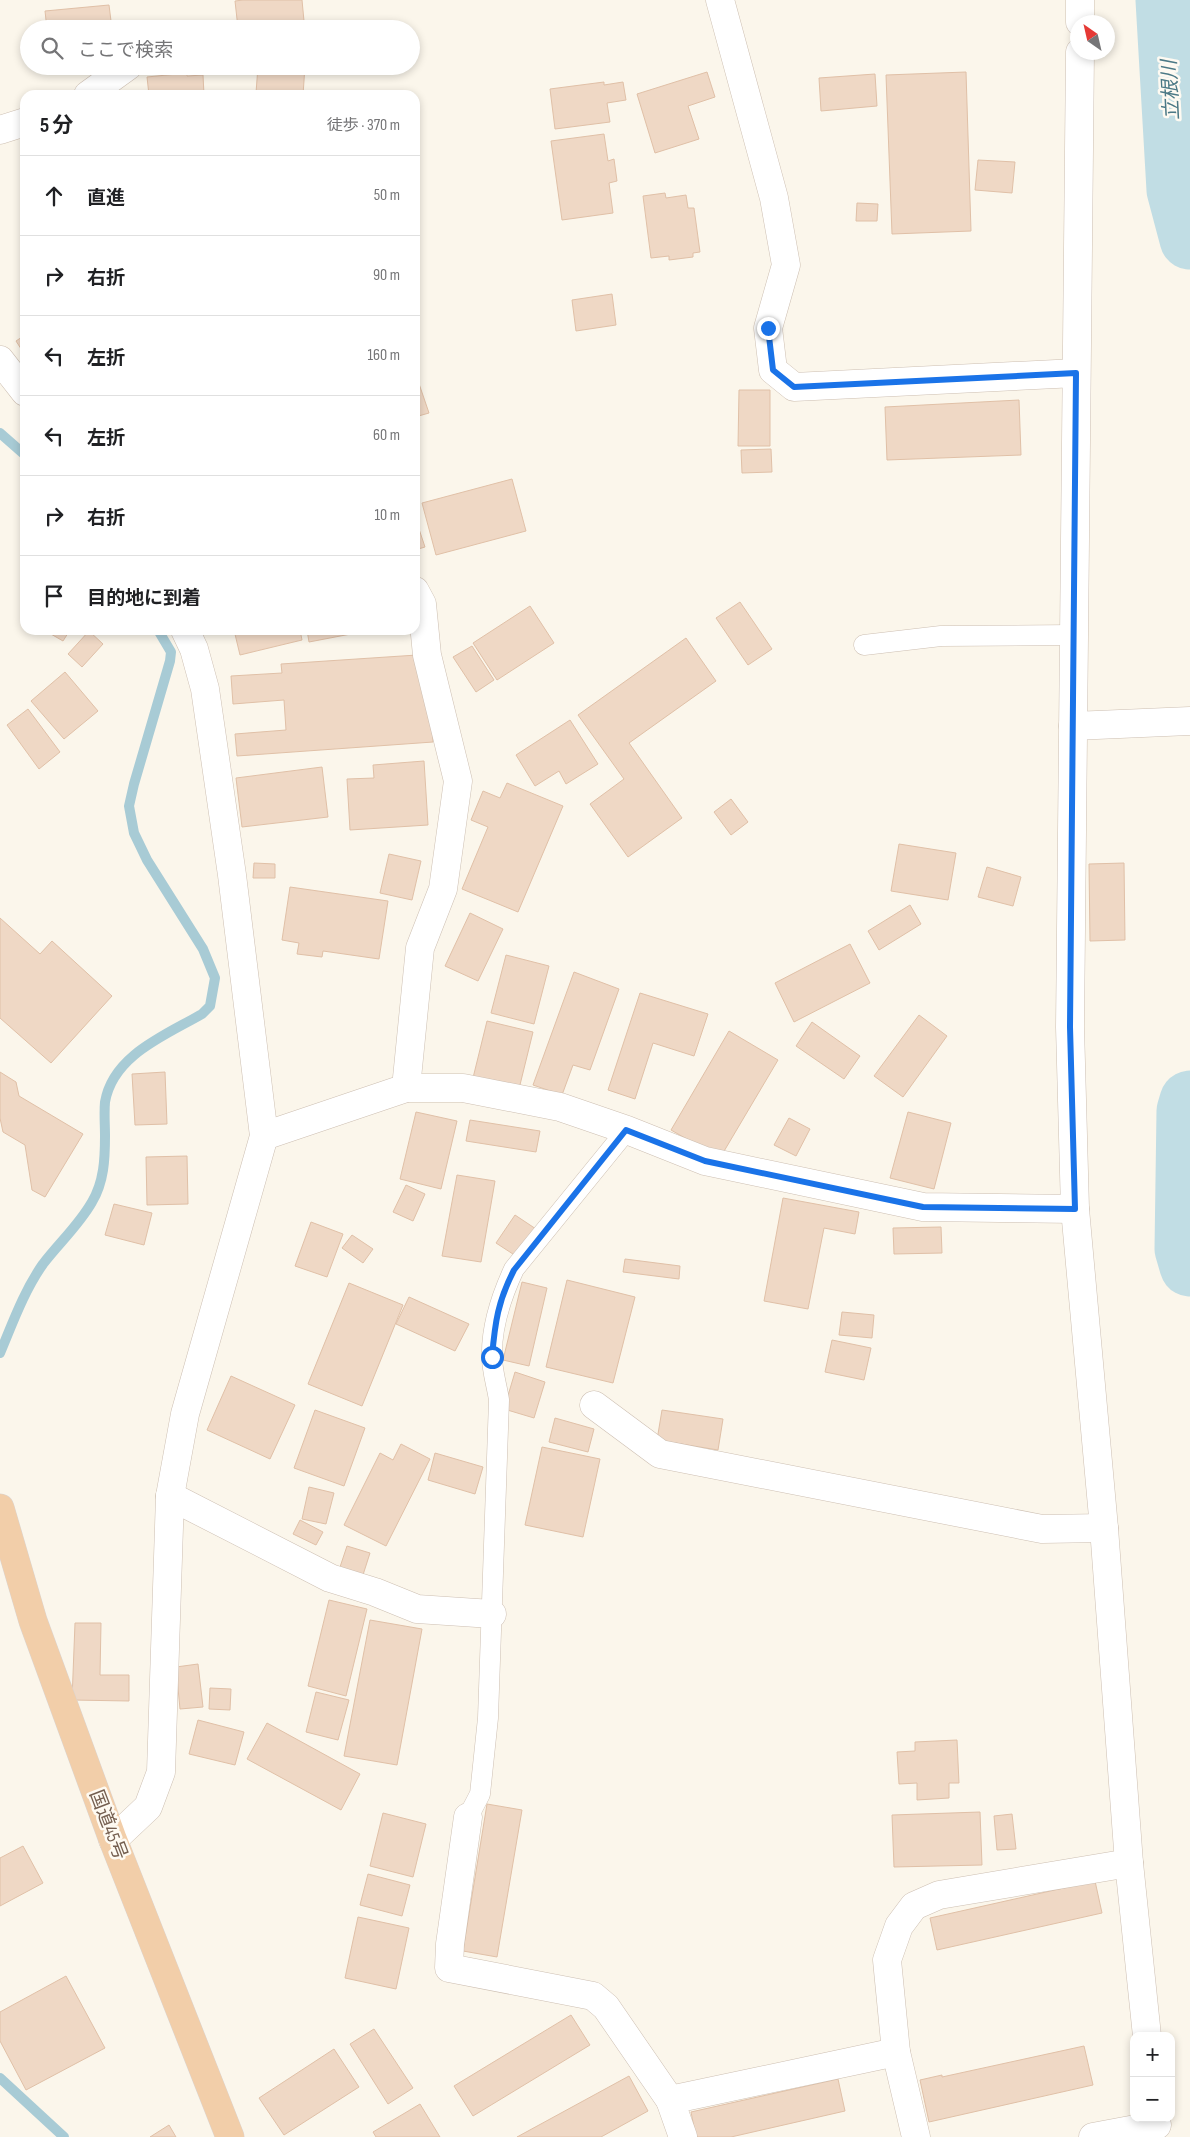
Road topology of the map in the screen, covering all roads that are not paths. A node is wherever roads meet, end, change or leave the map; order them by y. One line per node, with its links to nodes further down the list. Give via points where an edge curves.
1 (720, 0): 10 (street, via 774,198 786,265 768,328 773,370 794,387)
2 (1080, 0): 3 (street)
3 (1080, 15)
4 (1080, 60): 10 (street)
5 (116, 75): 6 (street)
6 (95, 90)
7 (20, 124): 8 (street)
8 (0, 130)
9 (0, 360): 11 (street)
10 (1076, 373): 13 (street)
11 (20, 386)
12 (420, 600): 18 (street, via 427,655 458,781 443,889 420,948)
13 (1074, 635): 15 (lane, via 941,636); 17 (street)
14 (196, 636): 20 (street, via 232,875)
15 (864, 645)
16 (1190, 721): 17 (street)
17 (1073, 726): 21 (street, via 1070,1027)
18 (406, 1088): 19 (street, via 463,1088 560,1107); 20 (street)
19 (626, 1130): 21 (street, via 705,1161 923,1207); 26 (lane, via 514,1270 495,1320 492,1357 499,1400)
20 (264, 1136): 23 (street, via 185,1414)
21 (1075, 1209): 25 (street)
22 (594, 1405): 25 (street, via 660,1454 1042,1529)
23 (170, 1496): 26 (street, via 330,1578 417,1609); 28 (street, via 161,1772 148,1807)
24 (0, 1508): 28 (highway, 国道45号, via 33,1621)
25 (1104, 1528): 29 (street)
26 (492, 1614): 27 (lane, via 488,1718 480,1794)
27 (468, 1817): 32 (street, via 449,1968 593,1996 606,2007)
28 (113, 1840): 34 (highway, 国道45号)
29 (1129, 1863): 30 (street); 31 (street, via 939,1895 914,1906 899,1926 887,1960)
30 (1148, 2032)
31 (896, 2052): 32 (street); 36 (street)
32 (670, 2100): 35 (street)
33 (1157, 2127): 37 (street)
34 (230, 2137)
35 (683, 2137)
36 (916, 2137)
37 (1093, 2137)

